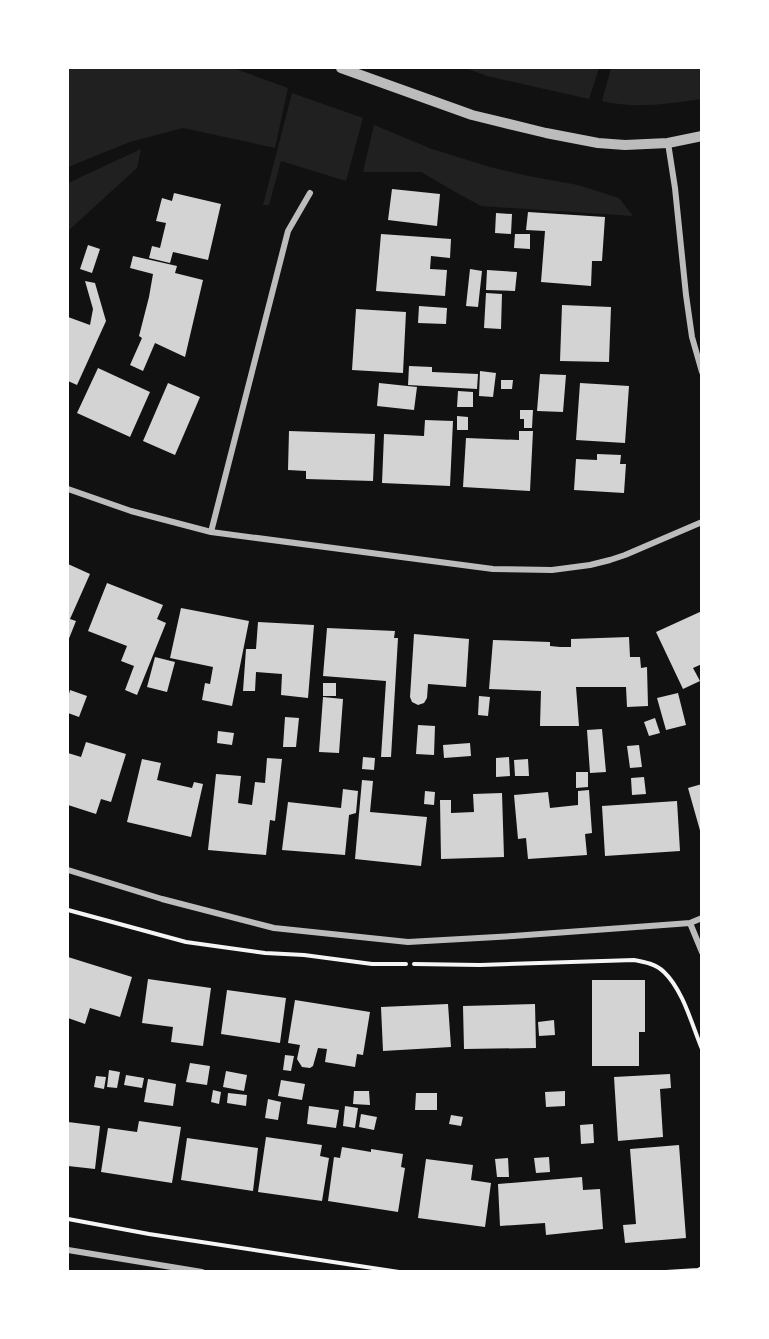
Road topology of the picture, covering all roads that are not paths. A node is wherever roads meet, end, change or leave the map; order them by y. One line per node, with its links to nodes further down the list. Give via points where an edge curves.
1 (341, 68): 3 (street, via 472,115 546,133 598,143)
2 (702, 136): 3 (street)
3 (668, 143): 5 (street, via 692,337)
4 (310, 193): 8 (street, via 288,231)
5 (702, 372)
6 (68, 489): 8 (street, via 131,512)
7 (702, 522): 8 (street, via 610,560 552,570 493,569)
8 (211, 532)
9 (68, 870): 11 (street, via 274,928 408,942)
10 (702, 918): 11 (street)
11 (690, 923): 12 (street)
12 (702, 952)
13 (68, 1250): 14 (street)
14 (202, 1272)

